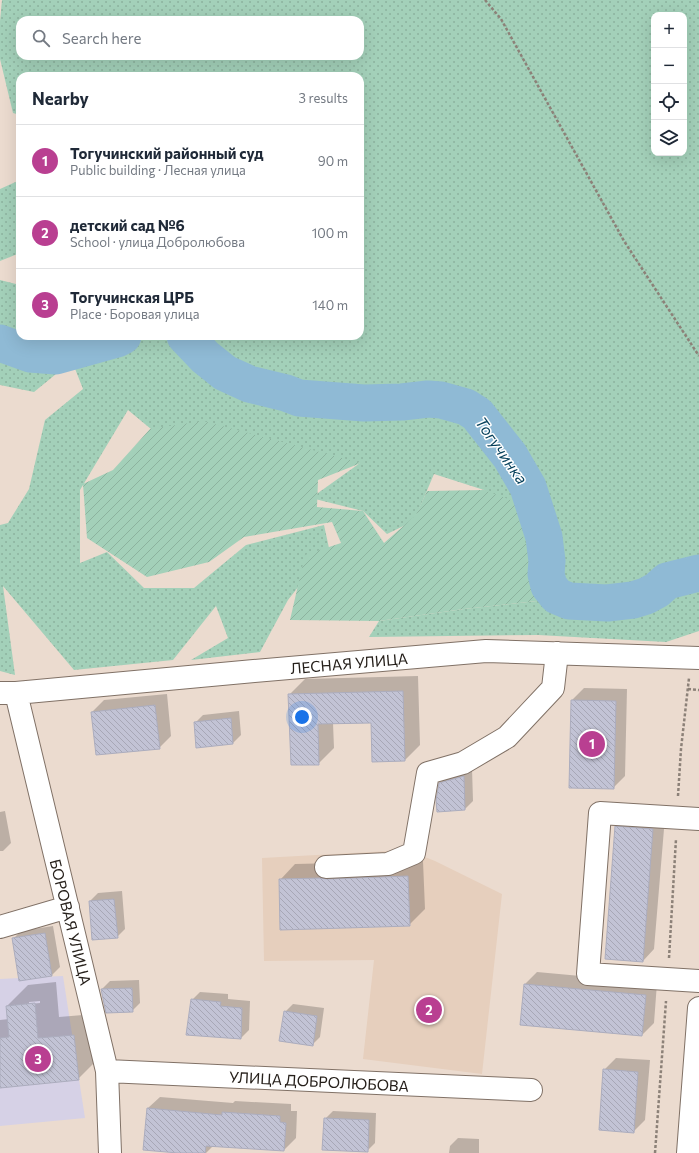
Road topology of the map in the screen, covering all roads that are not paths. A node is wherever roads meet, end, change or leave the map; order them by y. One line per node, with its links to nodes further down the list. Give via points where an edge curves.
1 (557, 653): 2 (street, ЛЕСНАЯ УЛИЦА); 3 (street, ЛЕСНАЯ УЛИЦА, via 486,651); 5 (street, via 553,688 507,737 463,763 428,773 414,853 388,864)
2 (695, 657)
3 (8, 693): 6 (street, БОРОВАЯ УЛИЦА)
4 (699, 819): 8 (street, via 600,813 588,974)
5 (326, 867)
6 (68, 907): 7 (street); 10 (street, БОРОВАЯ УЛИЦА)
7 (0, 927)
8 (699, 981)
9 (699, 1008): 12 (street)
10 (107, 1072): 11 (street, УЛИЦА ДОБРОЛЮБОВА); 13 (street, БОРОВАЯ УЛИЦА)
11 (530, 1090)
12 (695, 1110): 14 (street)
13 (110, 1153)
14 (688, 1153)

